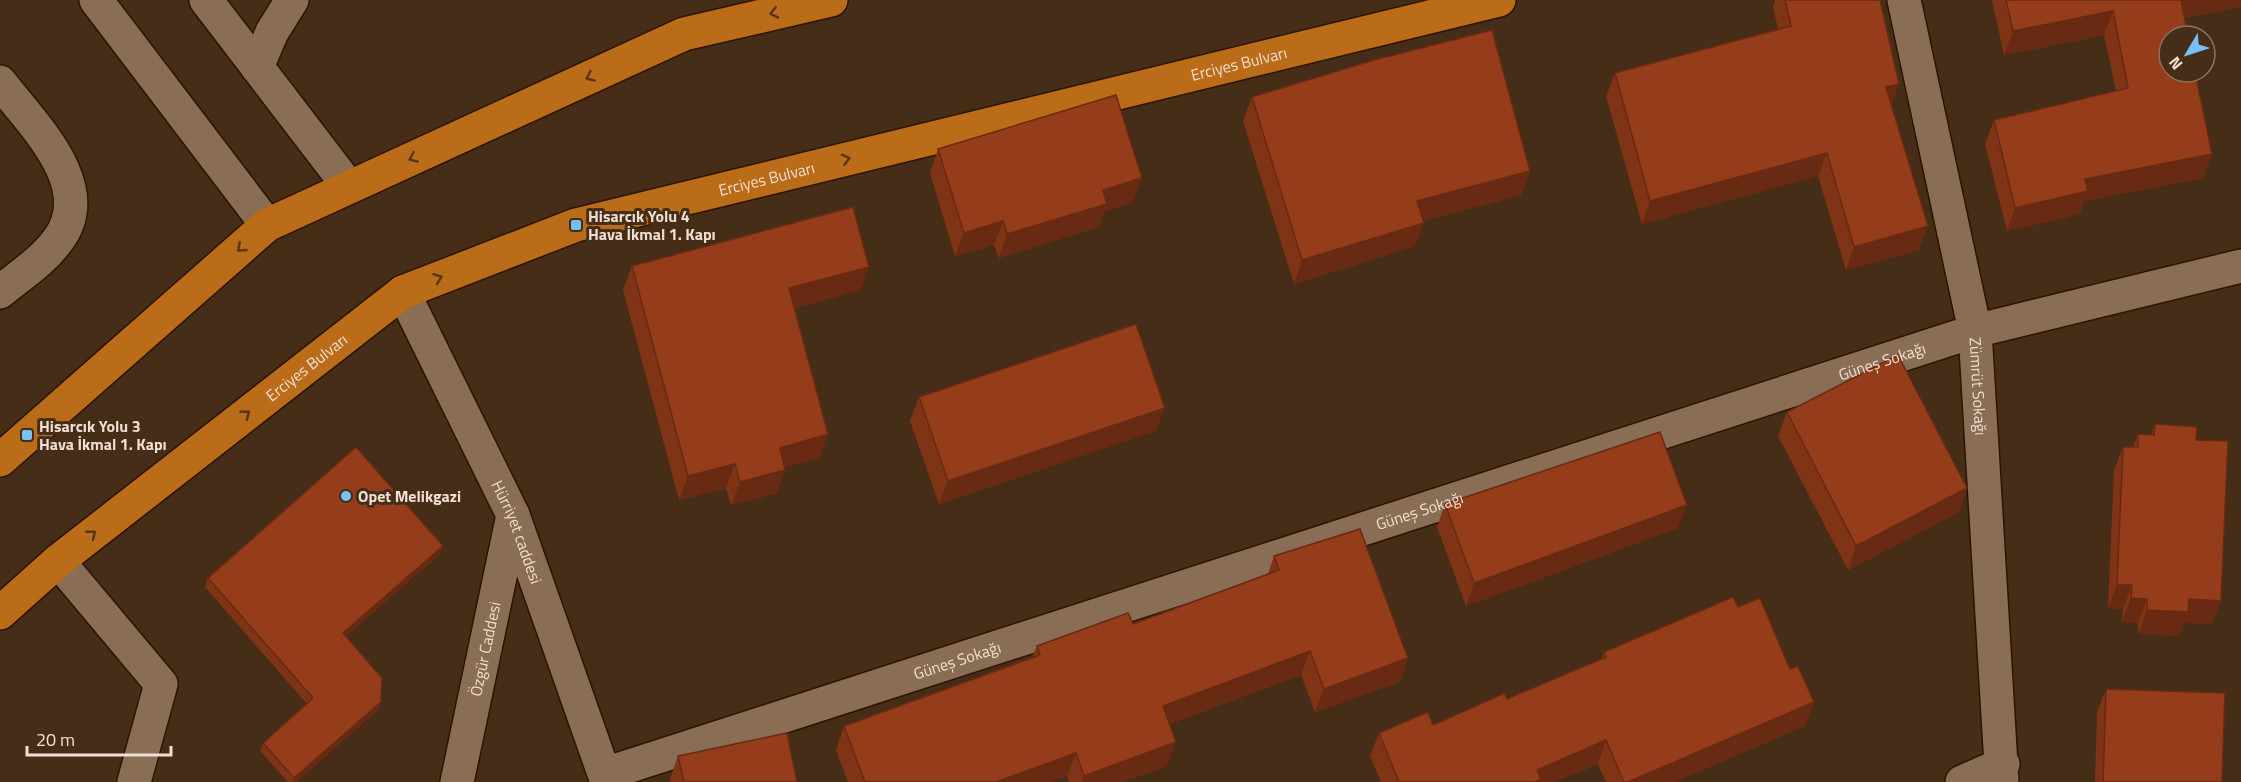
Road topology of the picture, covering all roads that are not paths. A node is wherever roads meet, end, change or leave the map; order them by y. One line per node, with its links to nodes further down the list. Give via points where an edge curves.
1 (96, 0): 10 (street)
2 (206, 0): 7 (street)
3 (292, 0): 7 (street)
4 (831, 0): 9 (highway, one-way to 9, via 684,34)
5 (1499, 0): 13 (highway, Erciyes Bulvarı, one-way to 5, via 576,225)
6 (1904, 0): 14 (street, Zümrüt Sokağı)
7 (257, 67): 9 (street)
8 (0, 82): 12 (street, via 61,164 71,192 71,208 60,239)
9 (350, 187): 10 (highway)
10 (267, 225): 15 (highway, one-way to 15)
11 (2241, 266): 14 (street, Güneş Sokağı)
12 (0, 292)
13 (403, 292): 16 (street, Hürriyet caddesi); 17 (highway, Erciyes Bulvarı, one-way to 13)
14 (1975, 331): 19 (street, Zümrüt Sokağı); 20 (street, Güneş Sokağı)
15 (0, 460)
16 (513, 515): 20 (street, Hürriyet caddesi); 22 (street, Özgür Caddesi)
17 (58, 561): 18 (highway, Erciyes Bulvarı); 21 (street, via 162,684)
18 (0, 614)
19 (2003, 773): 23 (street)
20 (606, 778)
21 (134, 782)
22 (457, 782)
23 (1962, 782)

